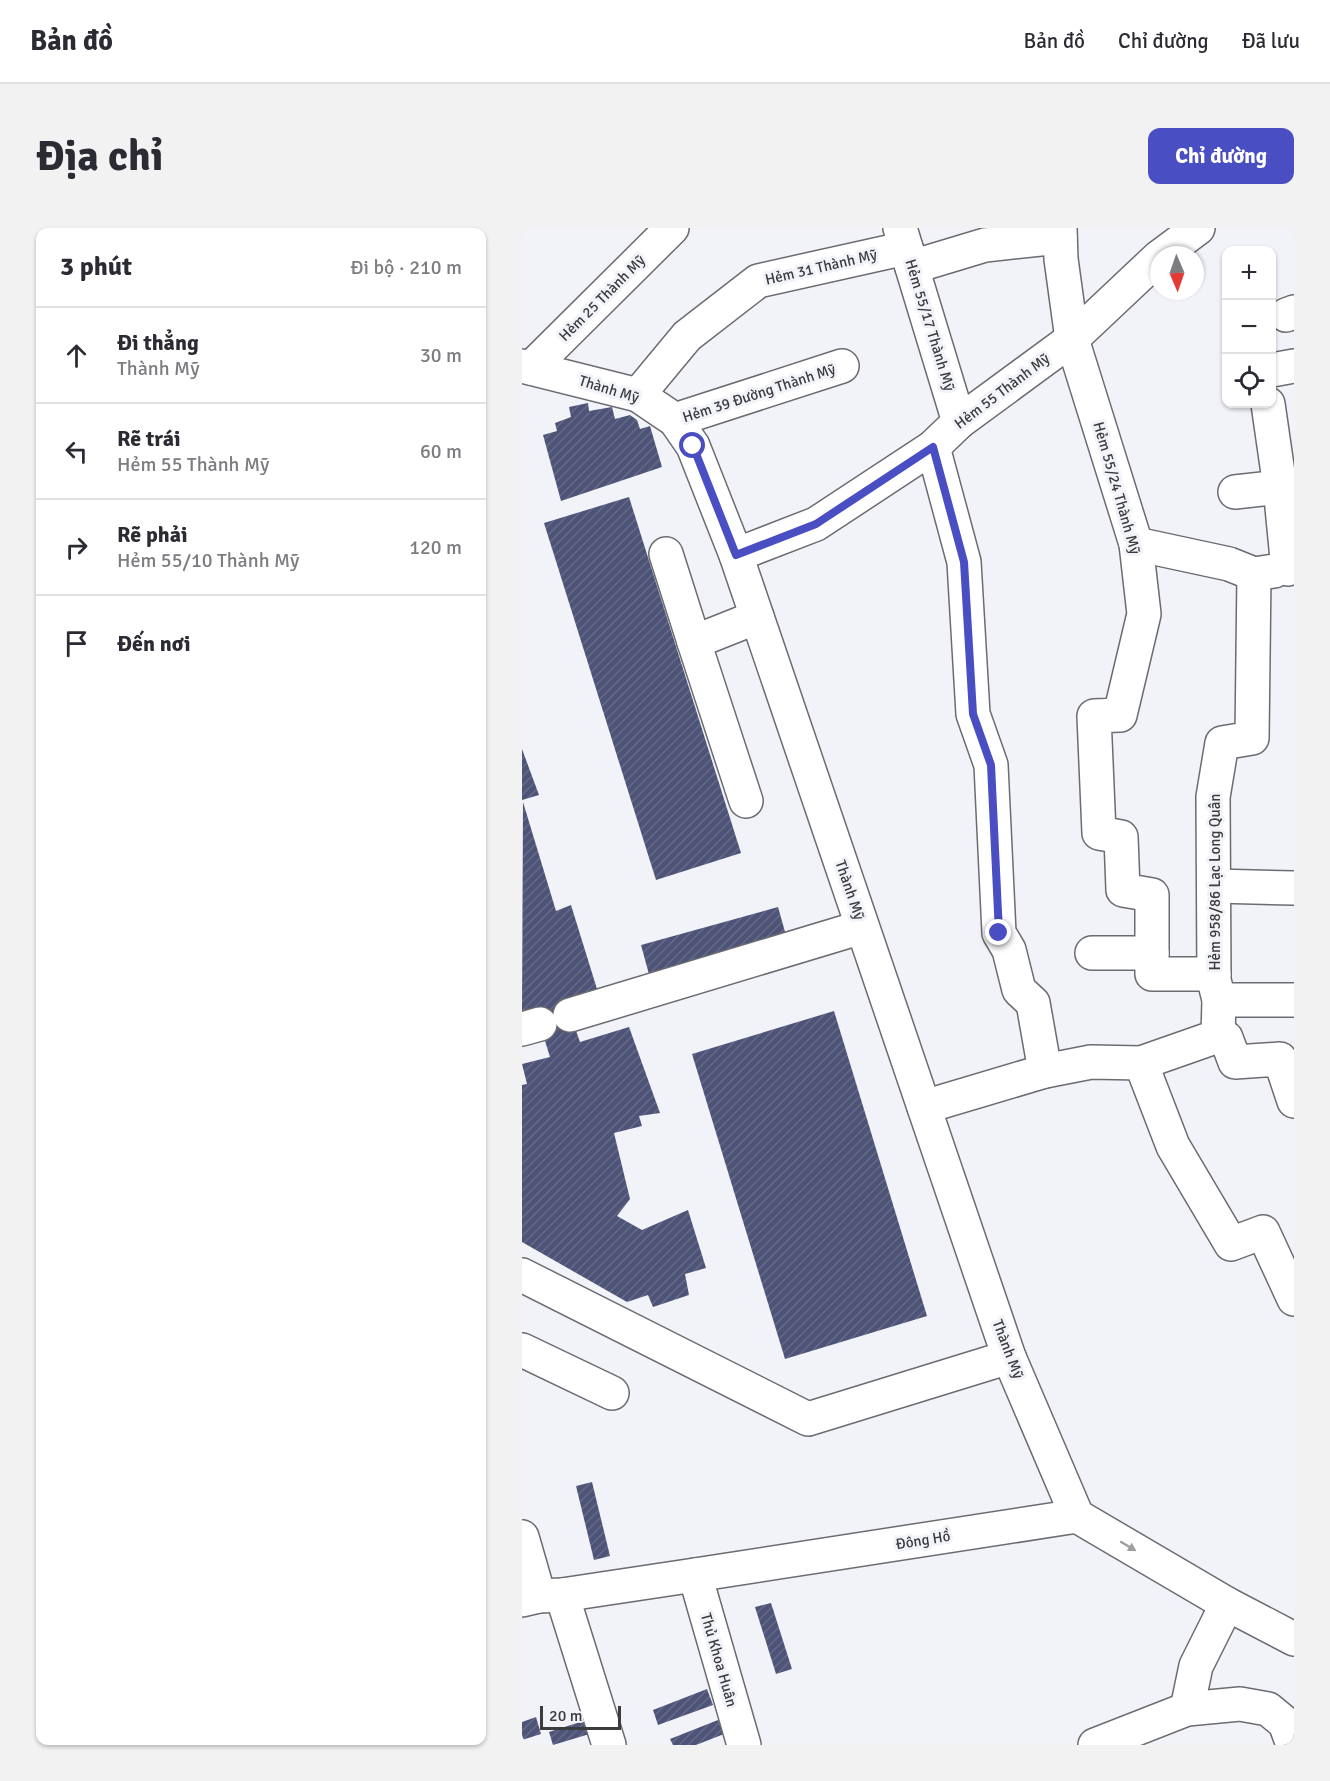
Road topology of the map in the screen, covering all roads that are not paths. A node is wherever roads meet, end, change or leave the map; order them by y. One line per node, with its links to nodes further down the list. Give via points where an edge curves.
1 (672, 228): 10 (street, Hẻm 25 Thành Mỹ)
2 (1198, 228): 4 (street, Hẻm 55 Thành Mỹ)
3 (1060, 232): 5 (street, Hẻm 31 Thành Mỹ, via 985,245); 7 (street, Hẻm 55/24 Thành Mỹ)
4 (1174, 246)
5 (907, 251): 12 (street, Hẻm 31 Thành Mỹ, via 758,281 687,336); 15 (street, Hẻm 55/17 Thành Mỹ)
6 (1150, 266): 7 (street, Hẻm 55 Thành Mỹ)
7 (1072, 339): 15 (street, Hẻm 55 Thành Mỹ); 19 (street, Hẻm 55/24 Thành Mỹ)
8 (842, 366): 14 (street, Hẻm 39 Đường Thành Mỹ)
9 (1294, 366): 11 (street)
10 (527, 367): 12 (street, Thành Mỹ)
11 (1276, 369)
12 (638, 395): 14 (street, Thành Mỹ)
13 (1269, 408): 17 (street)
14 (675, 420): 21 (street, Thành Mỹ, via 693,446)
15 (959, 422): 16 (street, Hẻm 55 Thành Mỹ)
16 (933, 447): 21 (street, Hẻm 55 Thành Mỹ, via 816,524); 37 (street, via 964,562 973,714 991,765 999,933 1009,950 1019,990 1033,1003)
17 (1280, 487): 18 (street); 22 (street)
18 (1235, 492)
19 (1136, 544): 23 (street, via 1228,564); 31 (street, Hẻm 55/24 Thành Mỹ, via 1144,614 1120,715 1094,716 1099,834 1121,837 1123,890 1152,895)
20 (666, 554): 25 (street)
21 (736, 555): 24 (street, Thành Mỹ)
22 (1291, 568): 23 (street)
23 (1254, 574): 27 (street, Hẻm 958/86 Lạc Long Quân, via 1252,738 1222,743 1213,797)
24 (757, 617): 25 (street); 29 (street, Thành Mỹ)
25 (694, 642): 26 (street)
26 (746, 801)
27 (1215, 886): 28 (street); 32 (street, Hẻm 958/86 Lạc Long Quân)
28 (1294, 888)
29 (862, 927): 34 (street); 39 (street, Thành Mỹ)
30 (1092, 953): 31 (street)
31 (1152, 953): 32 (street, Hẻm 55/24 Thành Mỹ, via 1152,974)
32 (1217, 987): 33 (street); 35 (street, Hẻm 958/86 Lạc Long Quân)
33 (1294, 1000)
34 (544, 1022)
35 (1218, 1036): 36 (street); 38 (street, via 1226,1038 1235,1062 1280,1059)
36 (1141, 1062): 37 (street, via 1092,1062); 41 (street, via 1173,1146 1231,1244 1263,1232)
37 (1045, 1071): 39 (street)
38 (1294, 1101)
39 (924, 1107): 43 (street, Thành Mỹ)
40 (522, 1275): 43 (street, via 807,1419)
41 (1294, 1299)
42 (522, 1350): 44 (street)
43 (1009, 1357): 45 (street, Thành Mỹ)
44 (612, 1393)
45 (1077, 1516): 47 (street, Đông Hồ); 49 (street, one-way to 49)
46 (522, 1538): 48 (street)
47 (694, 1575): 48 (street, Đông Hồ); 53 (street, Thủ Khoa Huân)
48 (541, 1597): 52 (street)
49 (1227, 1604): 50 (street); 51 (street, via 1196,1666)
50 (1294, 1639)
51 (1187, 1709): 54 (street); 55 (street, via 1240,1704 1268,1709 1285,1723)
52 (609, 1745)
53 (744, 1745)
54 (1095, 1745)
55 (1293, 1745)

